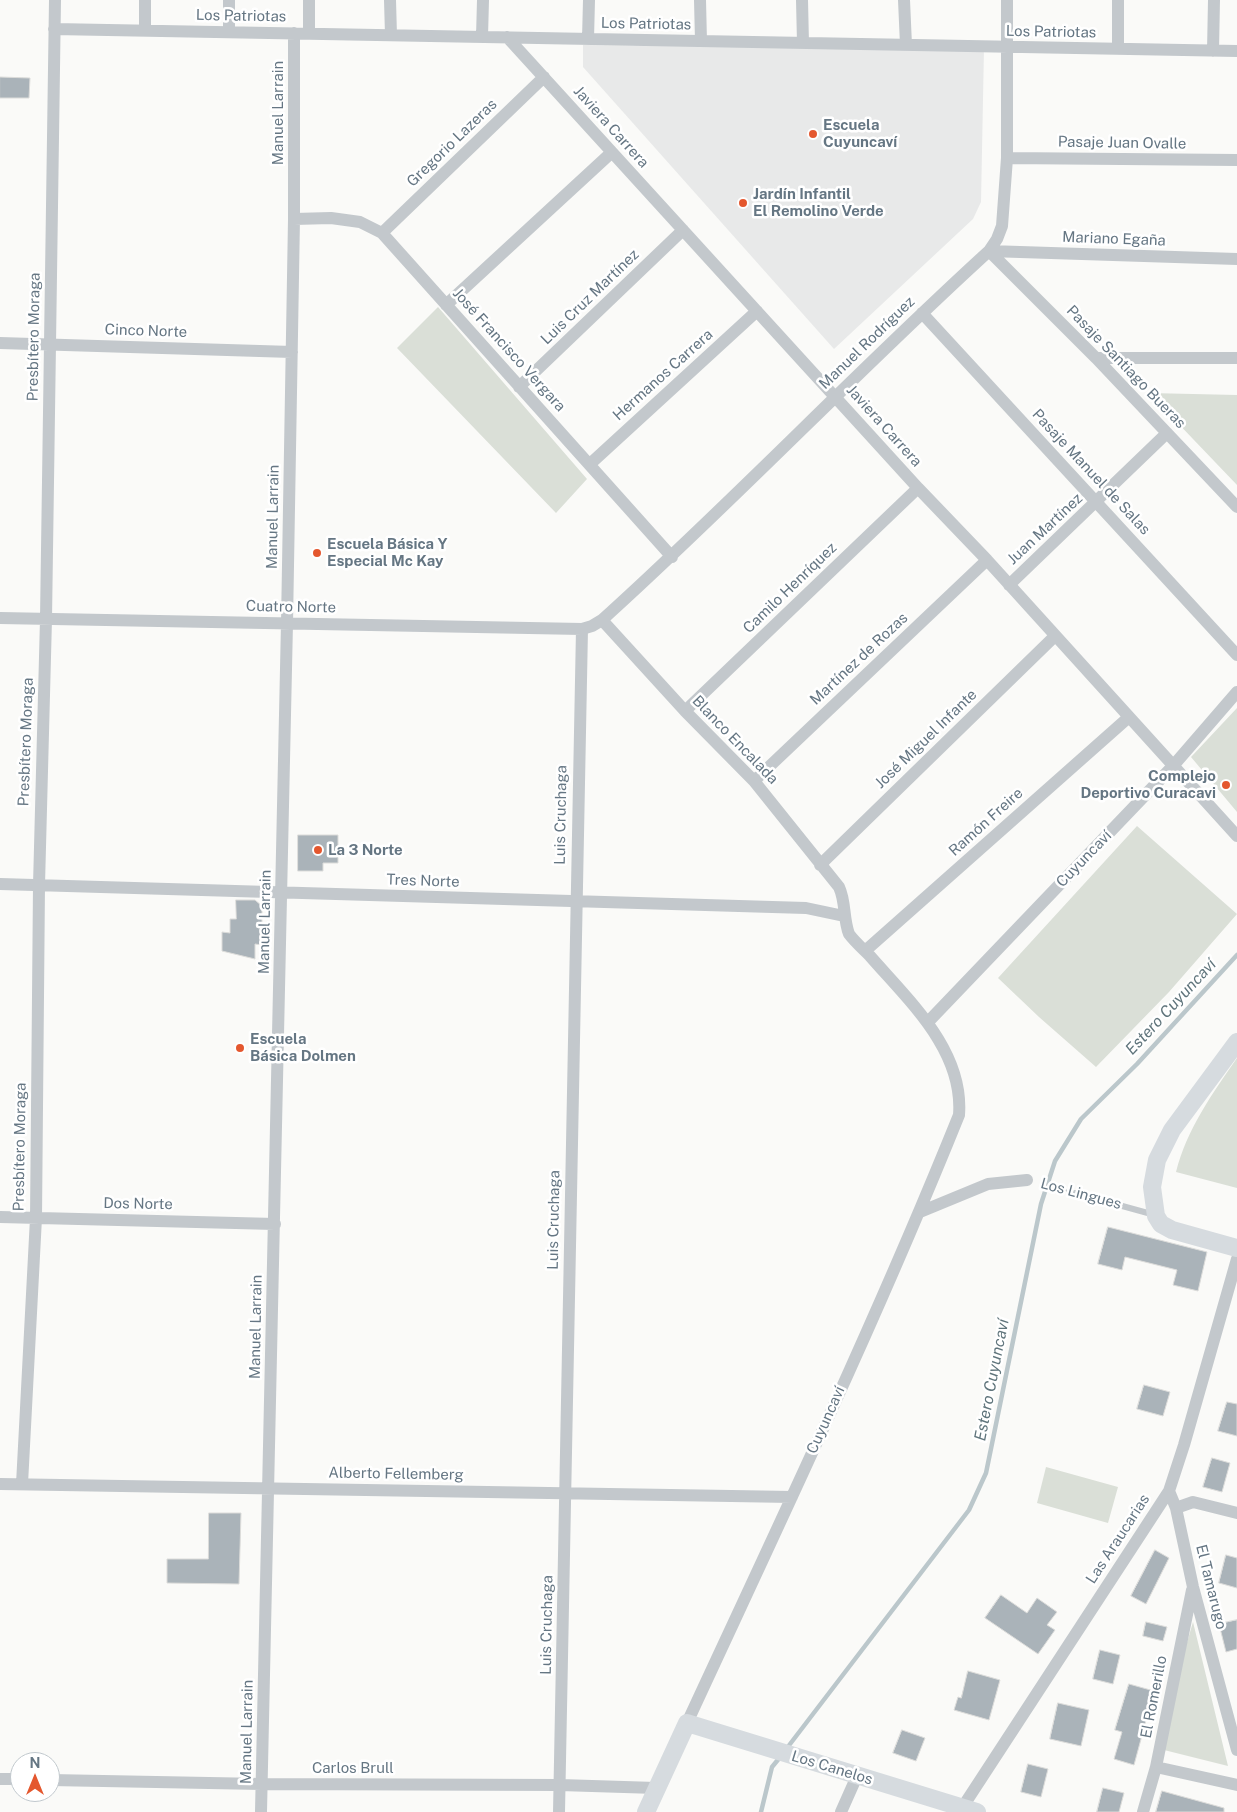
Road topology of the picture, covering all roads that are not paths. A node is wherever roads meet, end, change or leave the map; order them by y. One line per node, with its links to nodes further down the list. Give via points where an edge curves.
1 (55, 0): 14 (street, Presbítero Moraga)
2 (145, 0): 15 (street)
3 (229, 0): 16 (street)
4 (309, 0): 18 (street)
5 (390, 0): 19 (street)
6 (483, 0): 20 (street)
7 (589, 0): 22 (street)
8 (700, 0): 23 (street)
9 (802, 0): 24 (street)
10 (904, 0): 25 (street)
11 (1007, 0): 26 (street, Manuel Rodríguez)
12 (1118, 0): 27 (street)
13 (1214, 0): 28 (street)
14 (54, 29): 15 (street, Los Patriotas); 43 (street, Presbítero Moraga)
15 (145, 30): 16 (street, Los Patriotas)
16 (229, 32): 17 (street, Los Patriotas)
17 (294, 33): 18 (street, Los Patriotas); 34 (street, Manuel Larrain)
18 (309, 34): 19 (street, Los Patriotas)
19 (391, 35): 20 (street, Los Patriotas)
20 (482, 37): 21 (street, Los Patriotas)
21 (507, 38): 22 (street, Los Patriotas); 30 (street, Javiera Carrera)
22 (588, 39): 23 (street, Los Patriotas)
23 (701, 41): 24 (street, Los Patriotas)
24 (803, 43): 25 (street, Los Patriotas)
25 (906, 45): 26 (street, Los Patriotas)
26 (1006, 47): 27 (street, Los Patriotas); 32 (street, Manuel Rodríguez)
27 (1118, 49): 28 (street, Los Patriotas)
28 (1213, 51): 29 (street, Los Patriotas)
29 (1237, 51)
30 (544, 77): 31 (street, Javiera Carrera); 36 (street, Gregorio Lazeras)
31 (611, 152): 35 (street, Javiera Carrera); 39 (street)
32 (1006, 158): 33 (street, Pasaje Juan Ovalle); 37 (street, Manuel Rodríguez, via 1002,226)
33 (1237, 160)
34 (294, 219): 36 (street, José Francisco Vergara, via 331,218 360,222); 44 (street, Manuel Larrain)
35 (683, 230): 40 (street, Javiera Carrera); 47 (street, Luis Cruz Martínez)
36 (382, 233): 39 (street, José Francisco Vergara)
37 (989, 251): 38 (street, Mariano Egaña); 41 (street, Manuel Rodríguez); 45 (street, Pasaje Santiago Bueras)
38 (1237, 258)
39 (446, 305): 47 (street, José Francisco Vergara)
40 (757, 311): 48 (street, Javiera Carrera); 50 (street, Hermanos Carrera)
41 (922, 313): 48 (street, Manuel Rodríguez); 52 (street, Pasaje Manuel de Salas)
42 (0, 343): 43 (street, Cinco Norte)
43 (50, 344): 44 (street, Cinco Norte); 58 (street, Presbítero Moraga)
44 (292, 352): 60 (street, Manuel Larrain)
45 (1096, 358): 46 (street); 49 (street, Pasaje Santiago Bueras)
46 (1237, 358)
47 (519, 387): 50 (street, José Francisco Vergara)
48 (834, 397): 51 (street, Javiera Carrera); 54 (street, Manuel Rodríguez)
49 (1167, 433): 52 (street, Juan Martínez); 53 (street, Pasaje Santiago Bueras)
50 (590, 464): 54 (street, José Francisco Vergara)
51 (918, 488): 55 (street, Javiera Carrera); 65 (street, Camilo Henríquez)
52 (1097, 502): 56 (street, Juan Martínez); 63 (street, Pasaje Manuel de Salas)
53 (1237, 507)
54 (672, 557): 59 (street, Manuel Rodríguez)
55 (987, 560): 56 (street, Javiera Carrera); 68 (street, Martínez de Rozas)
56 (1009, 585): 62 (street, Javiera Carrera)
57 (0, 618): 58 (street, Cuatro Norte)
58 (46, 619): 60 (street, Cuatro Norte); 72 (street, Presbítero Moraga)
59 (602, 620): 61 (street, Manuel Rodríguez); 65 (street, Blanco Encalada)
60 (287, 623): 61 (street, Cuatro Norte); 73 (street, Manuel Larrain)
61 (582, 629): 74 (street, Luis Cruchaga)
62 (1055, 636): 66 (street, Javiera Carrera); 70 (street, José Miguel Infante)
63 (1237, 654)
64 (1237, 692): 67 (street, Cuyuncaví)
65 (685, 711): 68 (street, Blanco Encalada)
66 (1129, 717): 67 (street, Javiera Carrera); 76 (street, Ramón Freire)
67 (1173, 766): 69 (street, Javiera Carrera); 77 (street, Cuyuncaví)
68 (754, 780): 70 (street, Blanco Encalada)
69 (1237, 836)
70 (820, 864): 75 (street, Blanco Encalada, via 839,887)
71 (0, 884): 72 (street, Tres Norte)
72 (38, 885): 73 (street, Tres Norte); 84 (street, Presbítero Moraga)
73 (281, 893): 74 (street, Tres Norte); 85 (street, Manuel Larrain)
74 (576, 902): 75 (street, Tres Norte, via 806,908); 92 (street, Luis Cruchaga)
75 (844, 916): 76 (street, Cuyuncaví, via 849,934)
76 (865, 951): 77 (street, Cuyuncaví)
77 (928, 1022): 81 (street, Cuyuncaví, via 954,1075 960,1104 959,1115)
78 (1237, 1042): 82 (street, via 1172,1130 1157,1160 1152,1187)
79 (1027, 1180): 81 (street, Los Lingues, via 988,1184)
80 (1075, 1193): 82 (lane, Los Lingues)
81 (920, 1212): 93 (street, Cuyuncaví)
82 (1156, 1216): 86 (street, Los Lingues, via 1161,1224 1172,1230)
83 (0, 1217): 84 (street, Dos Norte)
84 (36, 1218): 85 (street, Dos Norte); 89 (street, Presbítero Moraga)
85 (275, 1224): 90 (street, Manuel Larrain)
86 (1237, 1248)
87 (1237, 1259): 91 (street, Las Araucarias)
88 (0, 1484): 89 (street, Alberto Fellemberg)
89 (22, 1484): 90 (street, Alberto Fellemberg)
90 (268, 1488): 92 (street, Alberto Fellemberg); 102 (street, Manuel Larrain)
91 (1168, 1491): 94 (street, El Tamarugo); 106 (street, Las Araucarias)
92 (566, 1493): 93 (street, Alberto Fellemberg); 103 (street, Luis Cruchaga)
93 (792, 1497): 97 (street, Cuyuncaví)
94 (1176, 1508): 95 (street, via 1193,1502); 96 (street, El Tamarugo)
95 (1237, 1513)
96 (1192, 1587): 98 (street, El Tamarugo); 99 (street, El Romerillo)
97 (687, 1723): 100 (street, Los Canelos); 105 (street, Cuyuncaví)
98 (1237, 1750)
99 (1156, 1767): 104 (street); 111 (street, El Romerillo)
100 (857, 1776): 106 (street, Los Canelos); 110 (street)
101 (60, 1780): 102 (street, Carlos Brull)
102 (262, 1784): 103 (street, Carlos Brull); 107 (street, Manuel Larrain)
103 (560, 1785): 105 (street, Carlos Brull); 108 (street, Luis Cruchaga)
104 (1237, 1785)
105 (656, 1788): 109 (street, Cuyuncaví)
106 (970, 1810)
107 (262, 1812)
108 (559, 1812)
109 (646, 1812)
110 (841, 1812)
111 (1143, 1812)

